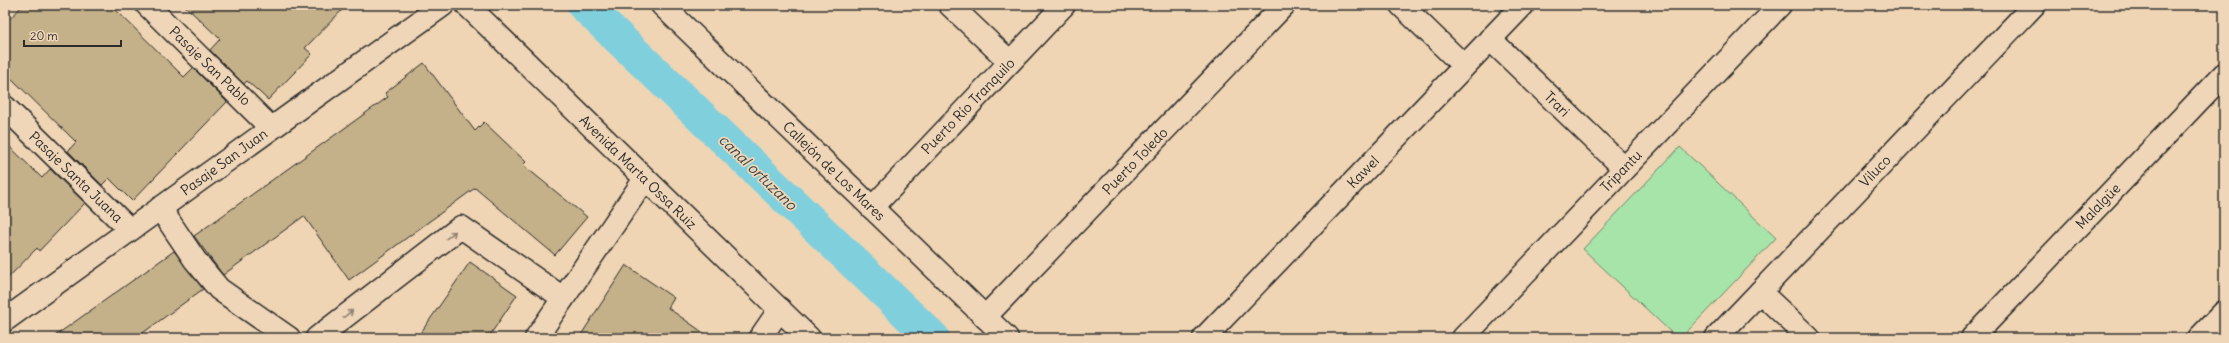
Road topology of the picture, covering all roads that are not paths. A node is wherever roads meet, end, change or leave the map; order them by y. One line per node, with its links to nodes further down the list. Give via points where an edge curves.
1 (147, 5): 17 (street, Pasaje San Pablo)
2 (443, 5): 17 (street, Pasaje San Juan)
3 (467, 5): 19 (street, Avenida Marta Ossa Ruiz)
4 (662, 5): 21 (street, Callejón de Los Mares)
5 (950, 5): 13 (street)
6 (1064, 5): 13 (street, Puerto Río Tranquilo)
7 (1284, 5): 27 (street, Puerto Toledo)
8 (1401, 5): 14 (street)
9 (1523, 5): 12 (street, Kawel)
10 (1780, 5): 18 (street, Tripantu)
11 (2034, 5): 23 (street, Viluco)
12 (1490, 39): 14 (street, Kawel); 18 (street, Trari)
13 (1010, 62): 21 (street, Puerto Río Tranquilo)
14 (1464, 66): 35 (street, Kawel)
15 (2224, 74): 39 (street, Malalgüe)
16 (5, 107): 22 (street, Pasaje Santa Juana)
17 (272, 128): 20 (street, Pasaje San Juan)
18 (1624, 168): 36 (street, Tripantu)
19 (645, 179): 24 (street); 25 (street, Avenida Marta Ossa Ruiz)
20 (160, 208): 22 (street, Pasaje San Juan); 29 (street, via 198,265 219,289)
21 (872, 208): 27 (street, Callejón de Los Mares)
22 (130, 230): 28 (street, Pasaje San Juan)
23 (1760, 292): 37 (street, Viluco); 38 (street)
24 (563, 298): 30 (street, one-way to 24, via 460,227); 31 (street)
25 (780, 309): 32 (street); 33 (street, Avenida Marta Ossa Ruiz)
26 (2224, 312): 40 (street)
27 (985, 317): 34 (street, Callejón de Los Mares)
28 (5, 320)
29 (289, 338)
30 (317, 338)
31 (536, 338)
32 (760, 338)
33 (809, 338)
34 (1007, 338)
35 (1204, 338)
36 (1463, 338)
37 (1716, 338)
38 (1809, 338)
39 (1972, 338)
40 (2199, 338)

